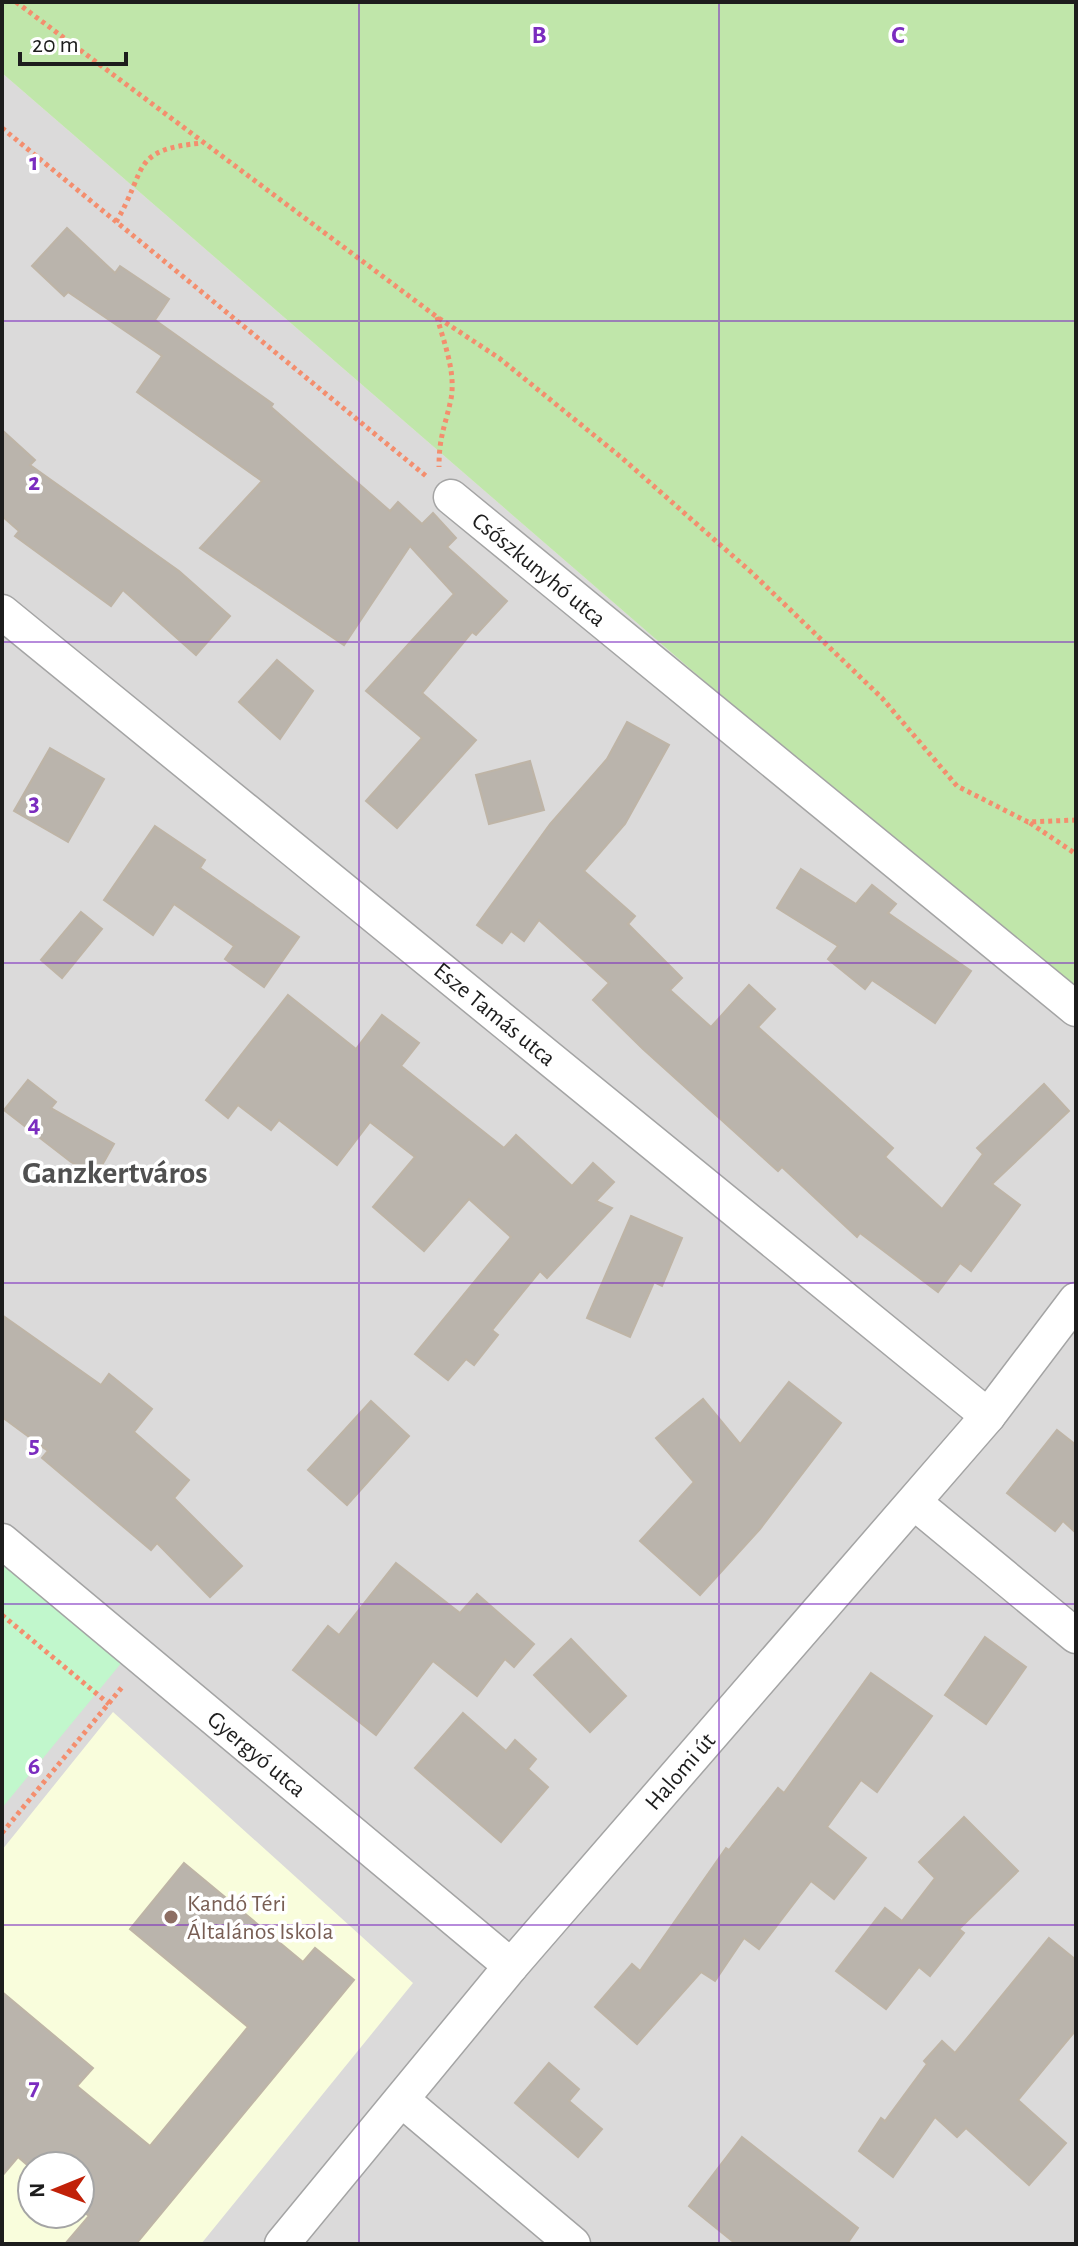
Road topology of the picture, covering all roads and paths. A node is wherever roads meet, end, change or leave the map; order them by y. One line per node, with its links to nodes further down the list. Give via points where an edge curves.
1 (16, 2): 3 (path)
2 (2, 128): 4 (path, Csőszkunyhó utca)
3 (203, 143): 4 (path, via 156,151 142,163); 5 (path)
4 (116, 222): 6 (path, Csőszkunyhó utca)
5 (437, 317): 6 (path, via 451,367 451,397 439,435 439,475); 9 (path, via 524,378 751,572 882,698 957,786)
6 (451, 497): 11 (street, Csőszkunyhó utca)
7 (2, 612): 13 (street, Esze Tamás utca)
8 (1076, 820): 9 (path)
9 (1028, 822): 10 (path)
10 (1076, 854)
11 (1076, 1009)
12 (1076, 1300): 13 (street, Halomi út)
13 (988, 1416): 14 (street, Halomi út)
14 (915, 1503): 17 (street); 21 (street, Halomi út)
15 (2, 1541): 18 (street, Gyergyó utca)
16 (2, 1615): 19 (path)
17 (1076, 1636)
18 (145, 1660): 19 (path); 21 (street, Gyergyó utca)
19 (109, 1704): 20 (path)
20 (2, 1833)
21 (511, 1966): 22 (street, Halomi út)
22 (402, 2100): 23 (street, Halomi út); 24 (street)
23 (282, 2244)
24 (573, 2244)

